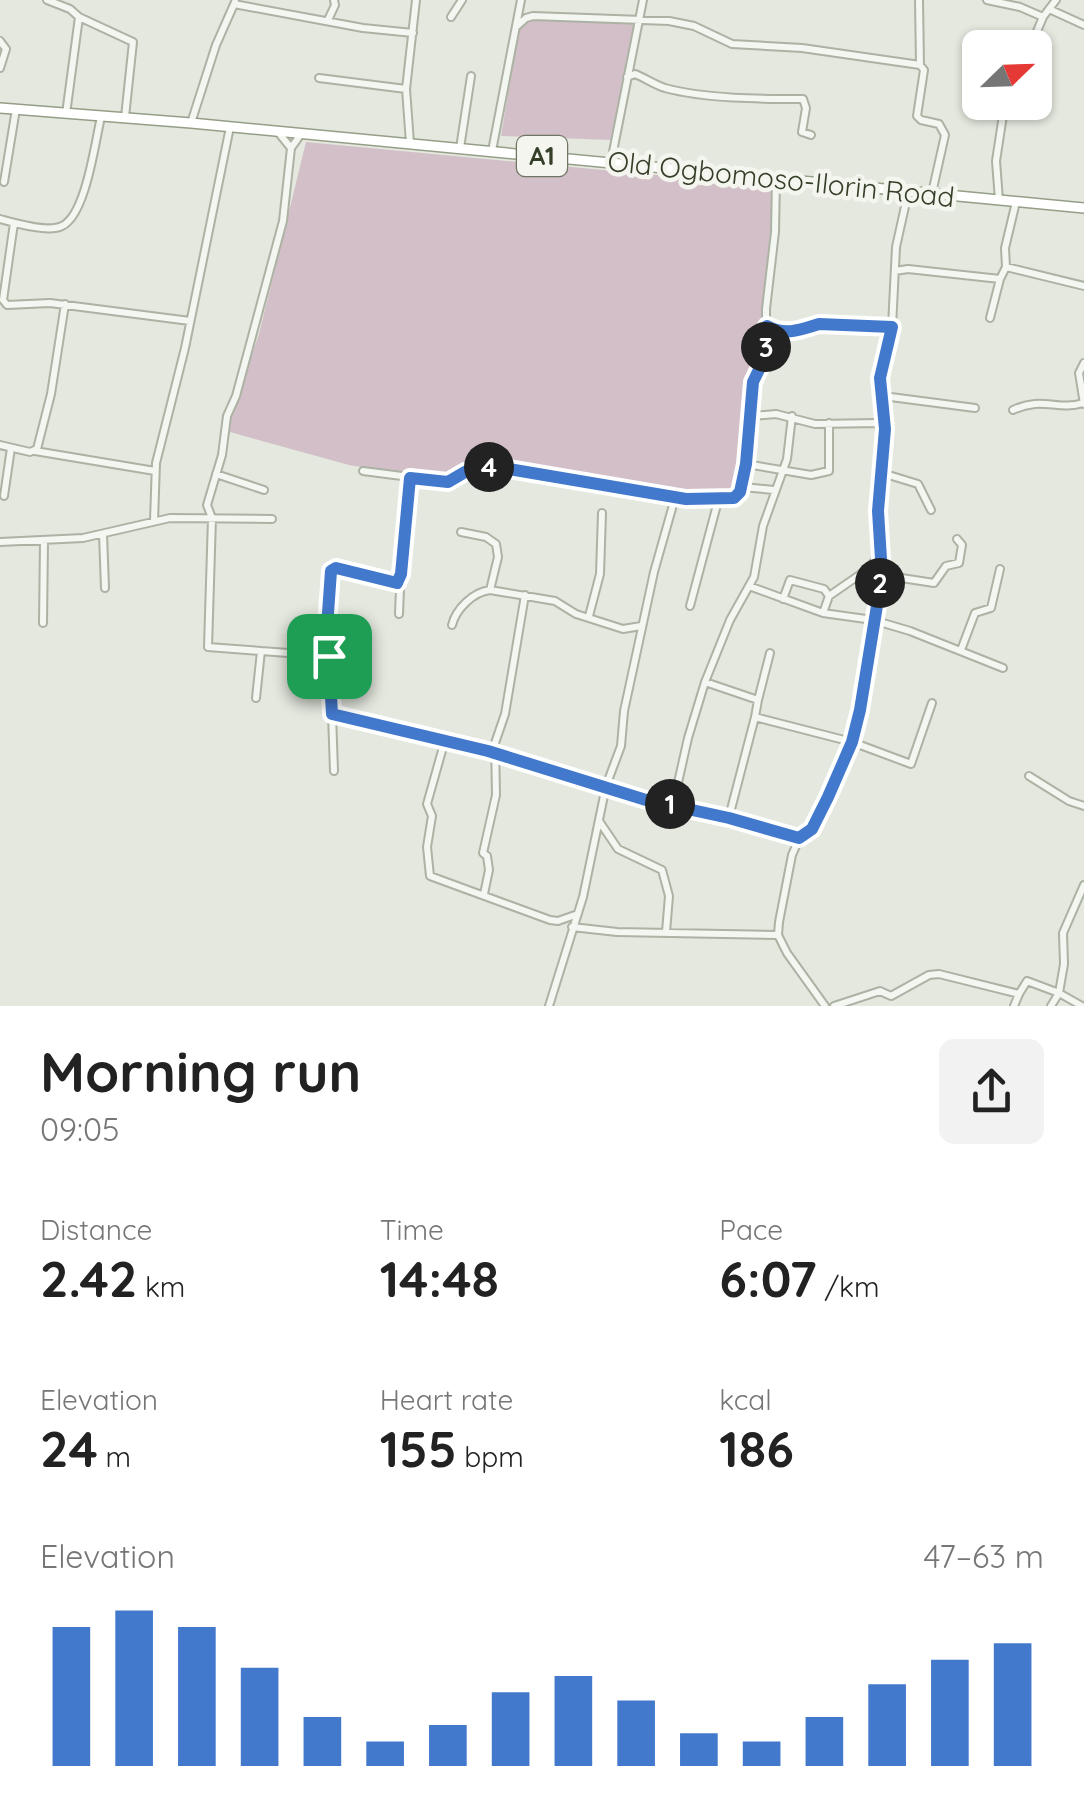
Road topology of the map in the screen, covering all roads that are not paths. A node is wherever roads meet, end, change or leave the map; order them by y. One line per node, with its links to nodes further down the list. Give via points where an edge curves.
1 (47, 0): 14 (street)
2 (288, 0): 13 (street)
3 (334, 0): 17 (street)
4 (416, 0): 22 (street)
5 (462, 0): 16 (street)
6 (521, 0): 20 (street)
7 (643, 0): 18 (street)
8 (919, 0): 24 (street)
9 (988, 0): 15 (street)
10 (1056, 0): 12 (street)
11 (235, 2): 13 (street); 36 (street)
12 (1049, 10): 15 (street); 19 (street)
13 (284, 13): 17 (street)
14 (79, 16): 32 (street); 34 (street, via 133,42)
15 (1043, 17): 21 (street)
16 (451, 18)
17 (328, 20): 22 (street)
18 (639, 20): 20 (street, via 533,16); 24 (street, via 694,26 732,44); 27 (street)
19 (1084, 25)
20 (517, 26): 44 (street)
21 (1038, 30)
22 (413, 33): 29 (street)
23 (0, 41): 25 (street, via 6,48)
24 (920, 65): 49 (street, via 917,116 939,124 945,136)
25 (0, 68)
26 (471, 76): 43 (street)
27 (627, 77): 40 (street, via 682,91 803,98 802,132); 45 (street)
28 (319, 78): 29 (street)
29 (406, 89): 41 (street)
30 (0, 108): 31 (highway, Old Ogbomoso-Ilorin Road / A1)
31 (16, 110): 32 (highway, Old Ogbomoso-Ilorin Road / A1); 47 (street)
32 (66, 114): 33 (highway, Old Ogbomoso-Ilorin Road / A1)
33 (101, 116): 34 (highway, Old Ogbomoso-Ilorin Road / A1); 54 (street, via 73,218 54,228)
34 (125, 118): 36 (highway, Old Ogbomoso-Ilorin Road / A1)
35 (1002, 120): 50 (street)
36 (191, 123): 37 (highway, Old Ogbomoso-Ilorin Road / A1)
37 (230, 127): 38 (highway, Old Ogbomoso-Ilorin Road / A1); 61 (street)
38 (278, 132): 39 (highway, Old Ogbomoso-Ilorin Road / A1); 42 (street)
39 (301, 134): 41 (highway, Old Ogbomoso-Ilorin Road / A1); 42 (street)
40 (812, 135)
41 (410, 143): 43 (highway, Old Ogbomoso-Ilorin Road / A1)
42 (292, 148): 80 (street, via 283,221)
43 (460, 148): 44 (highway, Old Ogbomoso-Ilorin Road / A1)
44 (492, 151): 45 (highway, Old Ogbomoso-Ilorin Road / A1)
45 (611, 162): 46 (highway, Old Ogbomoso-Ilorin Road / A1)
46 (776, 178): 48 (highway, Old Ogbomoso-Ilorin Road / A1); 62 (street)
47 (4, 182)
48 (908, 192): 49 (highway, Old Ogbomoso-Ilorin Road / A1); 56 (street)
49 (932, 195): 50 (highway, Old Ogbomoso-Ilorin Road / A1)
50 (999, 201): 51 (highway, Old Ogbomoso-Ilorin Road / A1)
51 (1016, 202): 52 (highway, Old Ogbomoso-Ilorin Road / A1); 55 (street)
52 (1084, 208)
53 (0, 219): 54 (street)
54 (14, 223): 59 (street, via 4,302)
55 (1006, 267): 57 (street); 58 (street)
56 (895, 271): 57 (street); 63 (street)
57 (1000, 279): 60 (street)
58 (1084, 286)
59 (65, 304): 61 (street); 75 (street)
60 (990, 318)
61 (190, 321): 79 (street)
62 (767, 326): 63 (street, via 782,332 828,324); 70 (street)
63 (892, 327): 65 (street, via 880,367)
64 (1084, 363): 66 (street, via 1078,373)
65 (883, 396): 67 (street); 72 (street)
66 (1084, 405): 68 (street, via 1030,402)
67 (975, 408)
68 (1013, 410)
69 (792, 416): 70 (street); 71 (street); 77 (street)
70 (750, 417): 76 (street)
71 (829, 423): 72 (street, via 878,423); 77 (street, via 829,471)
72 (885, 429): 81 (street)
73 (0, 445): 74 (street)
74 (12, 448): 75 (street); 86 (street)
75 (35, 451): 79 (street)
76 (746, 464): 77 (street); 83 (street)
77 (784, 470): 85 (street)
78 (363, 471): 82 (street)
79 (155, 472): 93 (street)
80 (216, 474): 84 (street); 91 (street, via 207,505)
81 (882, 474): 89 (street, via 918,484); 99 (street)
82 (410, 478): 87 (street, via 448,482 497,467); 102 (street)
83 (742, 487): 85 (street); 88 (street, via 734,498)
84 (264, 490)
85 (774, 490): 103 (street)
86 (4, 496)
87 (676, 498): 88 (street); 116 (street)
88 (718, 500): 109 (street)
89 (931, 510)
90 (602, 513): 112 (street, via 600,574)
91 (212, 518): 92 (street); 93 (street); 117 (street, via 208,647)
92 (272, 519)
93 (154, 521): 95 (street)
94 (461, 532): 105 (street, via 496,544)
95 (103, 534): 97 (street); 104 (street)
96 (957, 539): 101 (street, via 959,563 946,566 934,582)
97 (44, 541): 98 (street); 114 (street)
98 (0, 542)
99 (880, 554): 101 (street); 107 (street)
100 (1000, 569): 118 (street, via 992,608 974,613)
101 (882, 575): 113 (street)
102 (397, 583): 111 (street); 120 (street, via 332,568)
103 (749, 586): 108 (street); 122 (street)
104 (105, 588)
105 (490, 590): 106 (street); 115 (street, via 460,608)
106 (525, 596): 112 (street); 130 (street)
107 (828, 596): 108 (street, via 790,580); 110 (street)
108 (782, 598): 110 (street)
109 (690, 606)
110 (823, 613): 113 (street)
111 (399, 614)
112 (589, 616): 116 (street, via 623,629)
113 (873, 620): 118 (street); 129 (street)
114 (44, 623)
115 (452, 625)
116 (642, 626): 133 (street, via 621,746)
117 (261, 650): 120 (street); 123 (street)
118 (961, 650): 121 (street)
119 (770, 653): 124 (street)
120 (329, 656): 126 (street)
121 (1003, 668)
122 (705, 682): 124 (street); 134 (street)
123 (256, 698)
124 (758, 700): 127 (street)
125 (932, 704): 129 (street, via 911,764)
126 (332, 714): 128 (street); 131 (street)
127 (755, 716): 129 (street); 136 (street)
128 (445, 740): 130 (street); 140 (street, via 427,804 428,872)
129 (852, 742): 138 (street, via 816,823)
130 (497, 754): 133 (street); 140 (street)
131 (334, 771)
132 (1029, 776): 135 (street)
133 (606, 786): 134 (street); 137 (street)
134 (673, 805): 136 (street)
135 (1084, 806)
136 (729, 818): 138 (street)
137 (598, 820): 142 (street); 144 (street, via 618,849 662,870 669,896)
138 (799, 838): 145 (street)
139 (1084, 884): 141 (street)
140 (484, 894): 142 (street, via 550,920)
141 (1080, 903): 146 (street, via 1063,933)
142 (576, 914): 143 (street)
143 (572, 927): 144 (street); 148 (street)
144 (666, 932): 145 (street)
145 (778, 934): 149 (street)
146 (1059, 993): 147 (street, via 1028,981); 152 (street); 153 (street)
147 (1019, 994): 150 (street, via 939,974 891,996 880,991); 151 (street)
148 (549, 1006)
149 (825, 1006)
150 (834, 1006)
151 (1014, 1006)
152 (1052, 1006)
153 (1082, 1006)

